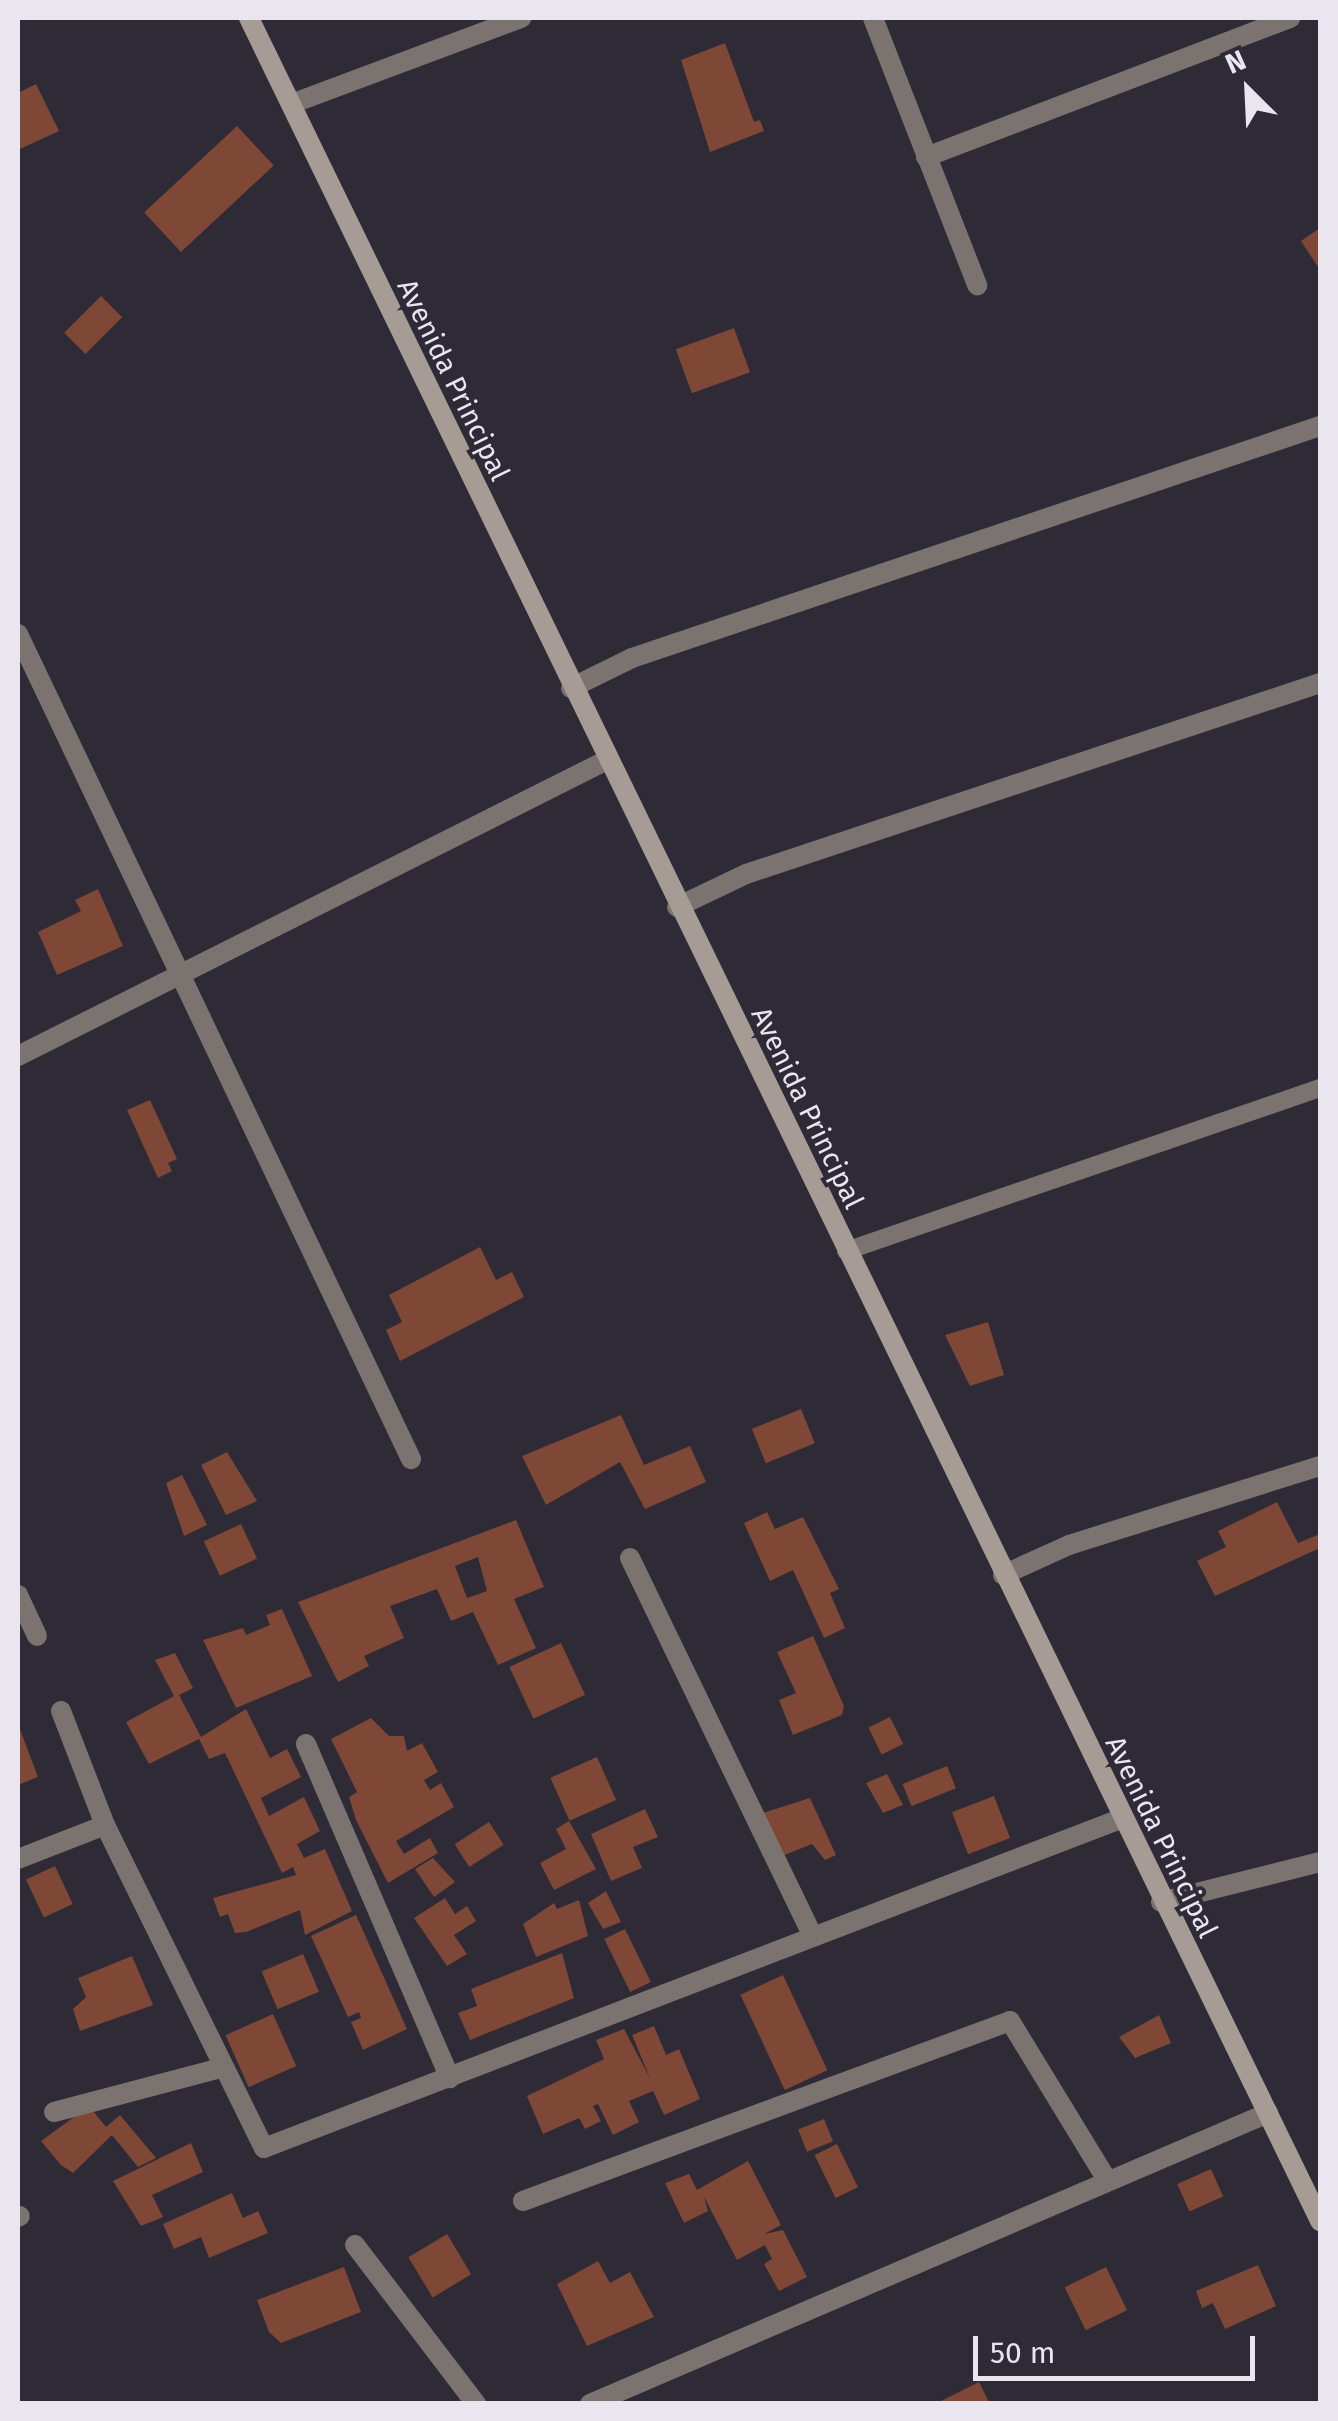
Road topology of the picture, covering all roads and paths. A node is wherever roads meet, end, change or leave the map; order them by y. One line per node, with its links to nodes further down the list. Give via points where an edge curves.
1 (249, 18): 5 (street, Avenida Principal)
2 (521, 18): 5 (street)
3 (873, 18): 6 (street)
4 (1290, 18): 6 (street)
5 (291, 104): 11 (street, Avenida Principal)
6 (926, 156): 7 (street)
7 (977, 286)
8 (1320, 426): 11 (street, via 632,658)
9 (18, 634): 14 (street)
10 (1320, 684): 13 (street, via 746,874)
11 (570, 688): 12 (street, Avenida Principal)
12 (607, 760): 13 (street, Avenida Principal); 14 (street)
13 (677, 908): 17 (street, Avenida Principal)
14 (182, 973): 15 (street); 18 (street)
15 (18, 1056)
16 (1320, 1088): 17 (lane)
17 (846, 1251): 21 (street, Avenida Principal)
18 (411, 1459)
19 (1320, 1466): 21 (street, via 1069,1545)
20 (630, 1558): 31 (street)
21 (1003, 1574): 26 (street, Avenida Principal)
22 (18, 1595): 23 (street)
23 (37, 1636)
24 (61, 1711): 27 (street)
25 (306, 1744): 33 (street)
26 (1120, 1819): 30 (street, Avenida Principal); 31 (street)
27 (105, 1826): 28 (street); 32 (street)
28 (18, 1859)
29 (1320, 1862): 30 (street)
30 (1162, 1902): 35 (street, Avenida Principal)
31 (812, 1935): 33 (street)
32 (220, 2068): 33 (street, via 264,2148); 34 (street)
33 (450, 2078)
34 (54, 2112)
35 (1268, 2113): 36 (street); 38 (street, Avenida Principal)
36 (1107, 2180): 37 (street, via 1010,2022); 41 (street)
37 (523, 2201)
38 (1320, 2221)
39 (355, 2245): 40 (street)
40 (476, 2404)
41 (590, 2404)

